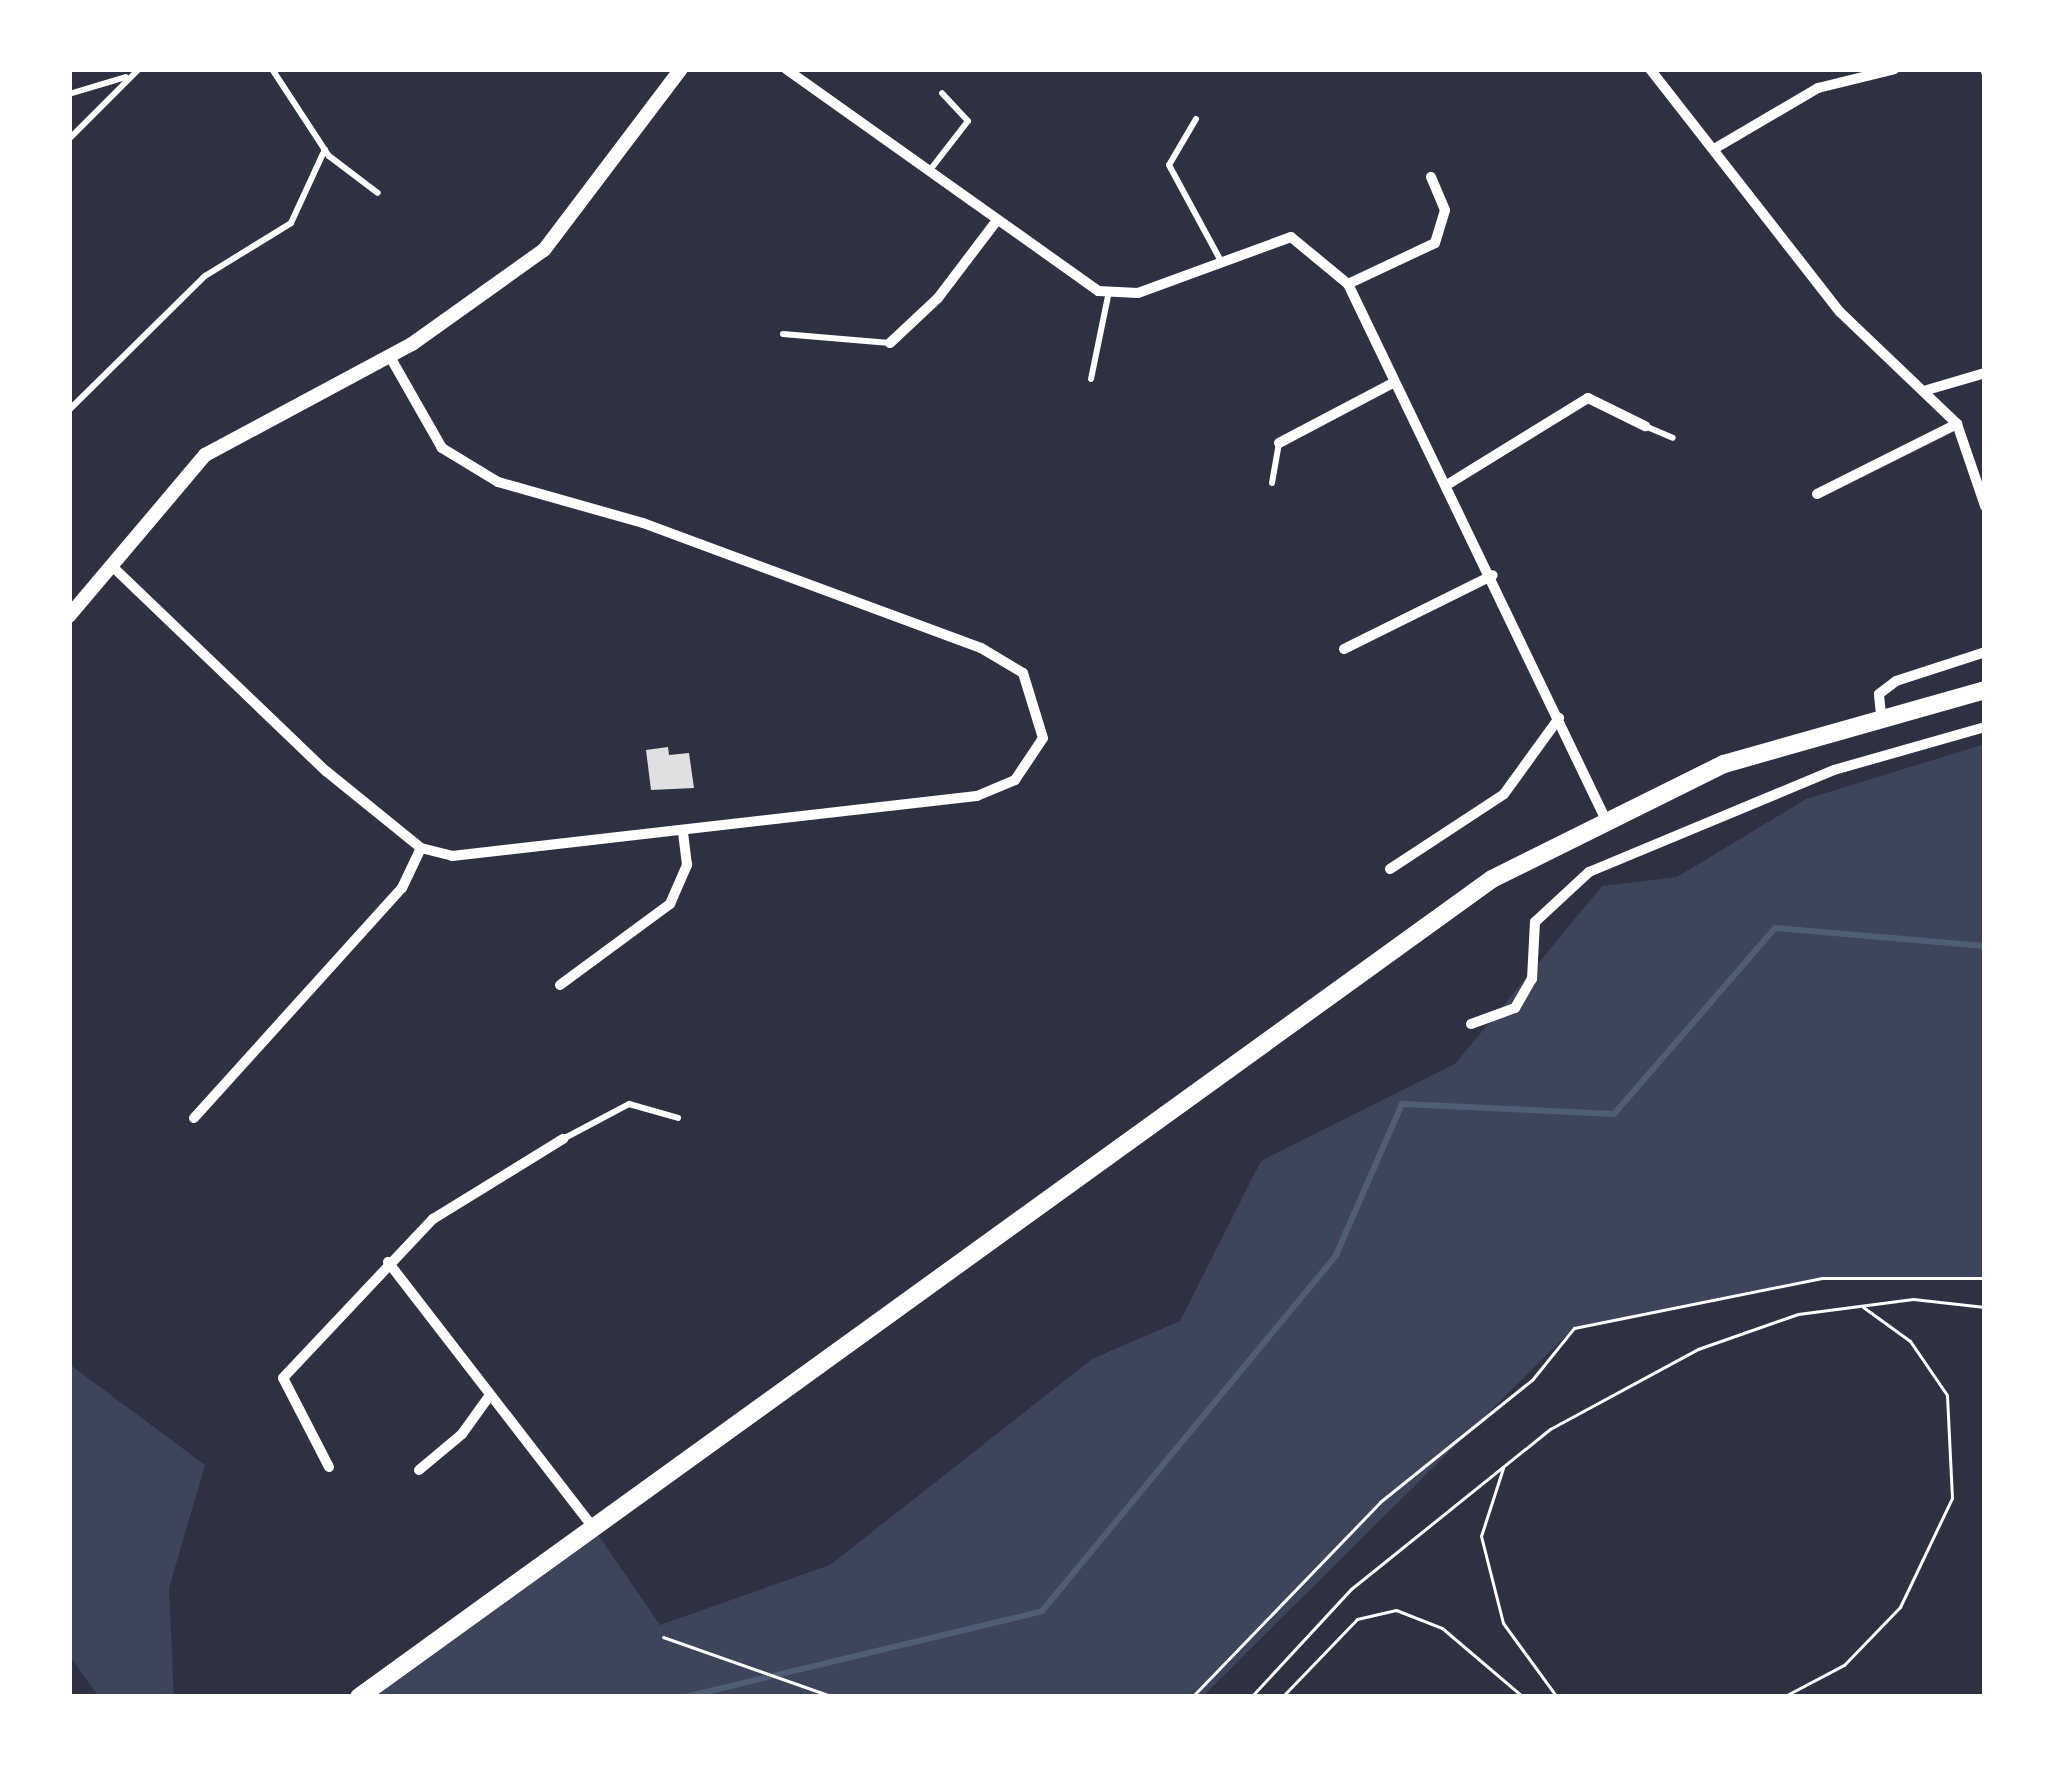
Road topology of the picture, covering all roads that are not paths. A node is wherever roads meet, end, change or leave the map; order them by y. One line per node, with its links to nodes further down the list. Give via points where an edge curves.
1 (272, 69): 11 (lane)
2 (681, 69): 22 (street, via 544,250)
3 (786, 69): 13 (street)
4 (1650, 69): 12 (street)
5 (1895, 69): 12 (street, via 1818,88)
6 (134, 72): 8 (lane); 10 (lane)
7 (942, 93): 13 (lane, via 968,121)
8 (69, 94)
9 (1196, 119): 17 (lane, via 1168,165)
10 (69, 139)
11 (325, 149): 15 (lane); 27 (lane, via 291,223 205,276)
12 (1714, 149): 26 (street, via 1840,312)
13 (928, 173): 16 (street)
14 (1431, 177): 18 (street, via 1445,210 1436,242)
15 (377, 193)
16 (995, 223): 19 (street); 21 (street, via 938,298)
17 (1222, 262): 18 (street, via 1291,237); 19 (street, via 1138,293)
18 (1348, 284): 25 (street)
19 (1108, 291): 24 (lane)
20 (783, 334): 21 (lane)
21 (890, 343)
22 (390, 357): 36 (street, via 205,455); 46 (street, via 442,448 498,482 830,588 1023,673 1042,737 1015,780 977,796)
23 (1985, 373): 26 (street)
24 (1091, 379)
25 (1393, 383): 31 (street); 33 (street)
26 (1927, 390): 28 (street)
27 (69, 410)
28 (1957, 424): 34 (street); 35 (street)
29 (1645, 426): 30 (lane); 33 (street, via 1588,398)
30 (1673, 438)
31 (1279, 443): 32 (lane)
32 (1272, 483)
33 (1450, 483): 37 (street)
34 (1816, 494)
35 (1985, 506)
36 (114, 568): 38 (street); 47 (street, via 326,771)
37 (1493, 575): 39 (street); 43 (street)
38 (69, 616)
39 (1344, 649)
40 (1985, 652): 42 (street, via 1896,681 1879,694)
41 (1985, 690): 42 (highway)
42 (1881, 714): 45 (highway, via 1724,764)
43 (1559, 718): 45 (street); 48 (street, via 1504,794)
44 (1985, 727): 50 (street, via 1834,770 1589,872 1535,922 1532,979 1515,1008)
45 (1605, 818): 58 (highway, via 1492,879)
46 (682, 830): 47 (street, via 452,856); 49 (street, via 687,865 670,904)
47 (421, 848): 51 (street, via 403,888)
48 (1390, 869)
49 (560, 986)
50 (1471, 1024)
51 (194, 1118)
52 (678, 1118): 53 (lane, via 629,1104)
53 (563, 1139): 54 (street, via 433,1219)
54 (388, 1262): 55 (street); 56 (street, via 283,1378)
55 (490, 1395): 57 (street, via 462,1434); 58 (street)
56 (329, 1467)
57 (418, 1470)
58 (592, 1526): 59 (highway)
59 (359, 1697)

